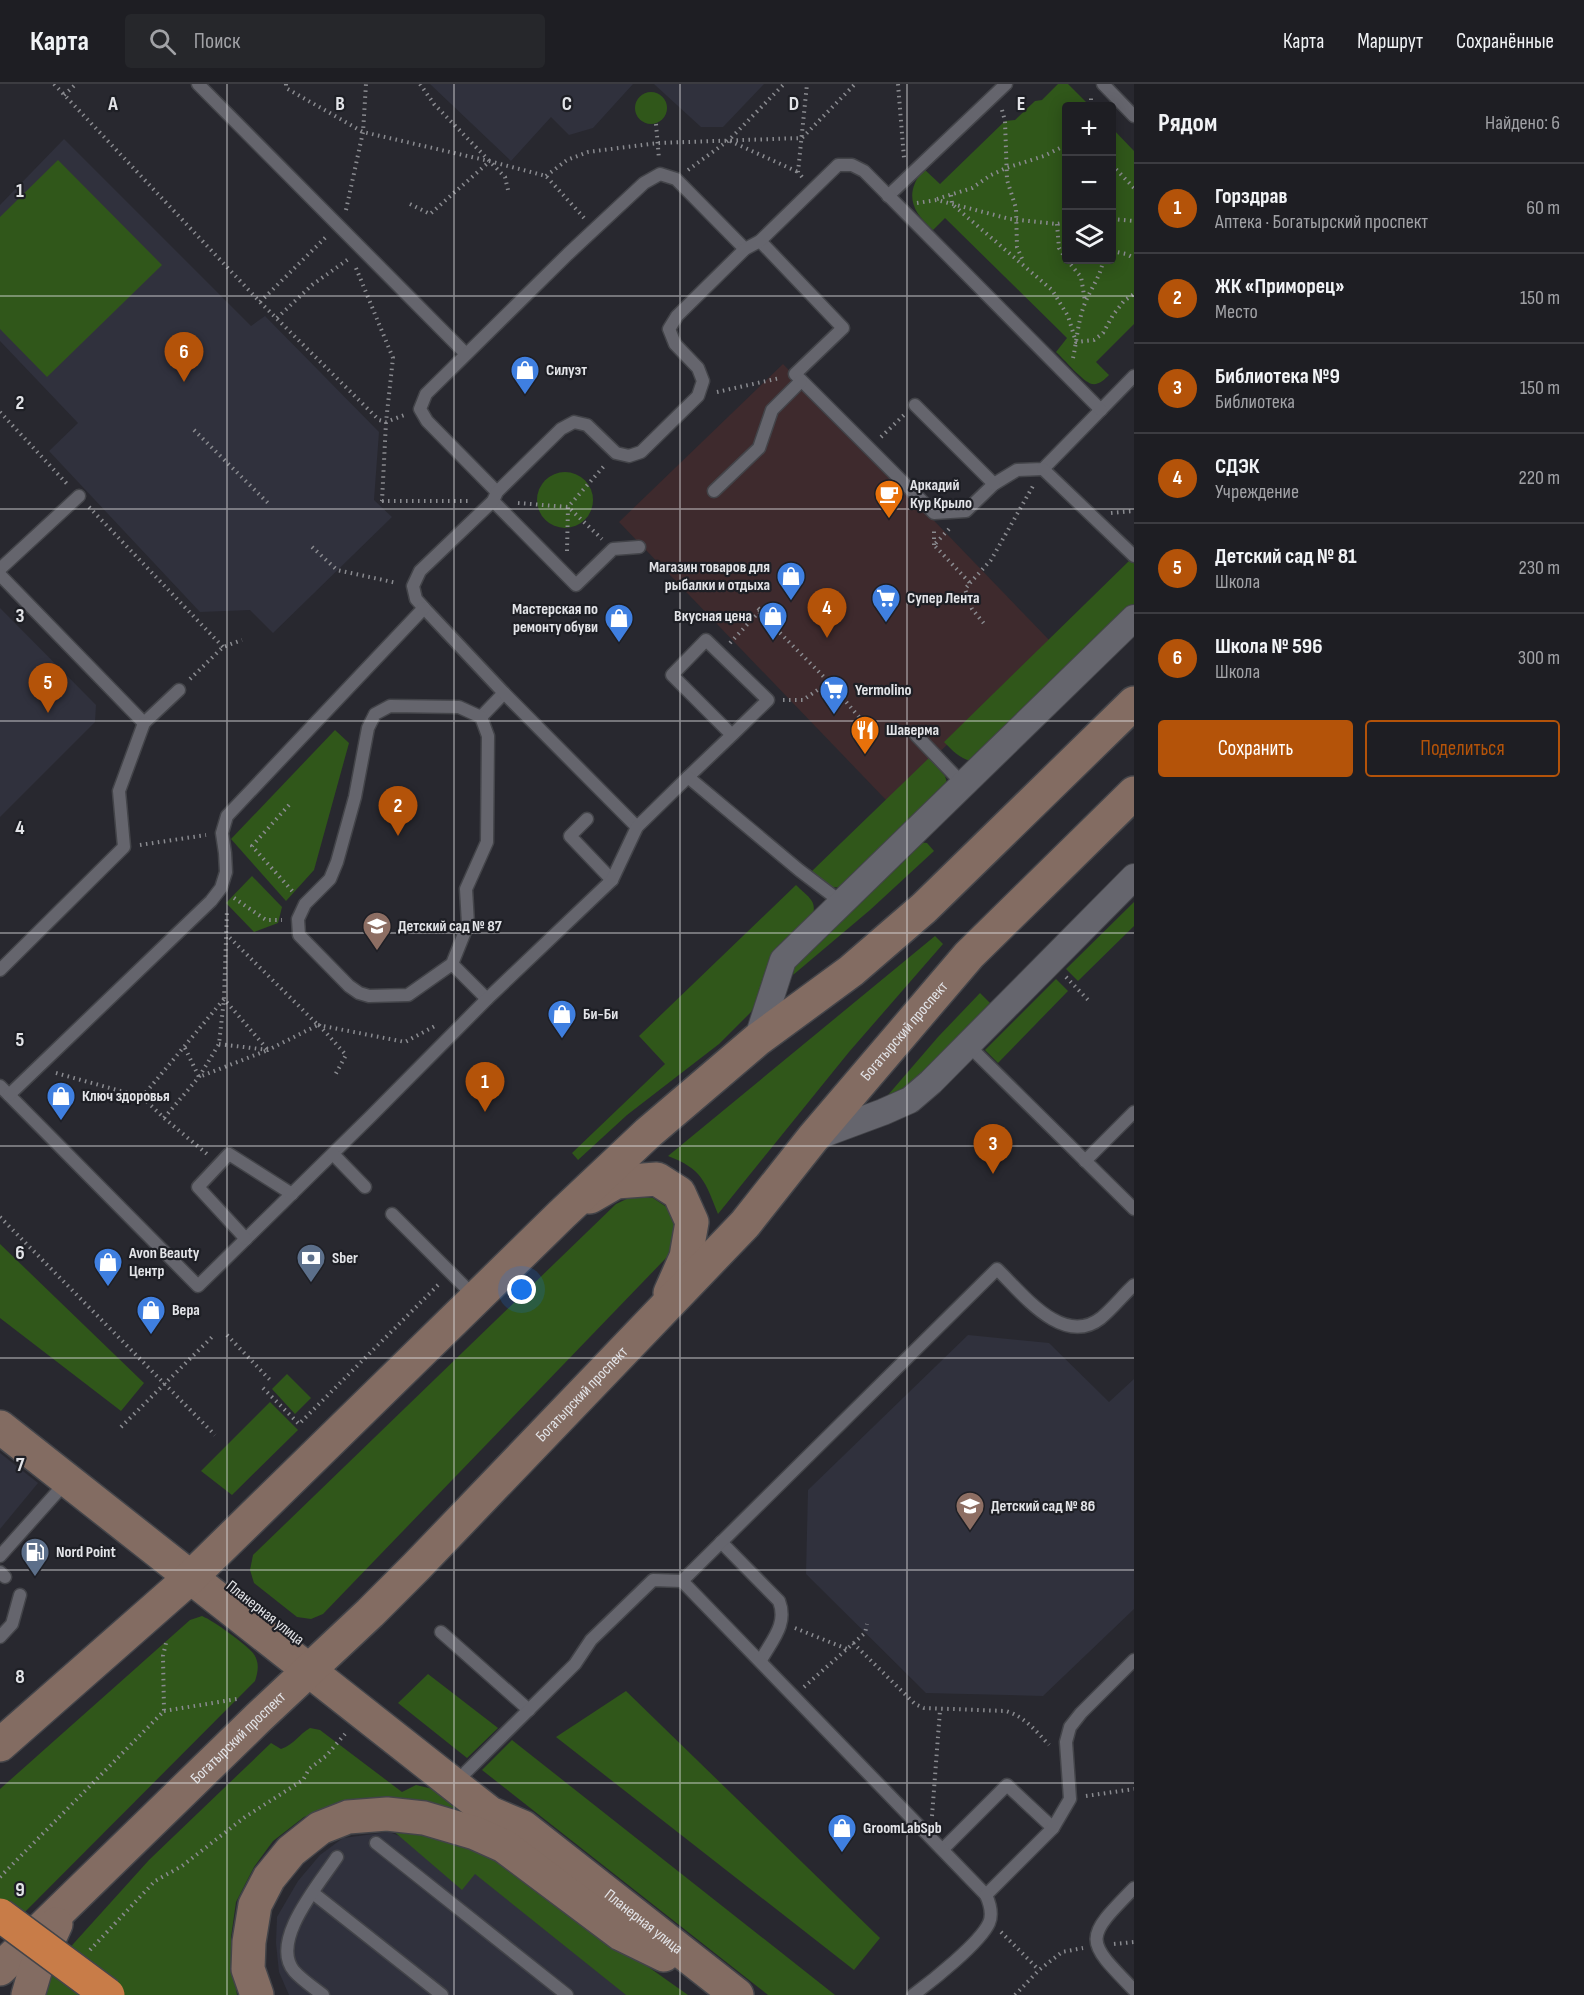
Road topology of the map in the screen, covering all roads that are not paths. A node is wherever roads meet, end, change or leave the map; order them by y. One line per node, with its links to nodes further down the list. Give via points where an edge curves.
1 (198, 84): 8 (lane)
2 (1006, 84): 5 (lane)
3 (1103, 84): 4 (lane)
4 (1134, 116)
5 (888, 196): 6 (lane, via 864,171 852,165 838,165); 12 (lane)
6 (760, 241): 7 (lane); 10 (lane, via 843,328)
7 (745, 249): 8 (lane, via 676,179 660,174 644,183); 17 (lane, via 677,316 669,329 675,344 698,368 703,381 698,396 642,452 629,456 616,453 587,425 574,422 561,429)
8 (466, 354): 17 (lane, via 426,394 420,409)
9 (1134, 376): 12 (lane)
10 (798, 378): 14 (lane, via 934,513 966,511); 15 (lane, via 772,410 759,448)
11 (915, 405): 14 (lane)
12 (1101, 410): 13 (lane)
13 (1043, 469): 14 (lane, via 1017,470); 19 (lane)
14 (994, 484)
15 (714, 491)
16 (79, 496): 20 (lane)
17 (495, 496): 18 (lane, via 576,585 613,549); 22 (lane, via 420,572 413,586 416,599)
18 (639, 547)
19 (1134, 556)
20 (0, 569)
21 (0, 575): 28 (lane)
22 (424, 608): 25 (lane); 44 (lane, via 227,816 222,833 224,891 38,1068)
23 (1134, 618): 32 (street)
24 (178, 690): 28 (lane)
25 (504, 693): 27 (lane); 35 (lane)
26 (1134, 703): 42 (main road, via 924,908 851,972)
27 (481, 717): 39 (lane, via 488,736 487,842 466,889 468,924); 39 (lane, via 459,707 390,706 375,714 368,729 337,862 330,879 304,904 298,920 299,935 349,986 369,996 408,995)
28 (144, 723): 40 (lane, via 119,791 124,847)
29 (732, 735): 29 (lane, via 768,700 706,640 672,675); 31 (lane)
30 (916, 735): 32 (lane)
31 (688, 777): 35 (lane); 38 (lane)
32 (963, 784): 38 (street)
33 (1134, 793): 46 (main road, Богатырский проспект, via 969,955)
34 (587, 819): 37 (lane, via 570,836)
35 (638, 827): 37 (lane)
36 (1134, 877): 43 (street)
37 (612, 880): 41 (lane)
38 (841, 902): 42 (street, via 783,960)
39 (452, 964): 41 (lane)
40 (0, 970)
41 (486, 999): 47 (lane)
42 (757, 1040): 53 (main road, via 648,1133)
43 (968, 1045): 46 (street, via 910,1100); 48 (lane)
44 (5, 1091): 54 (lane, via 198,1286)
45 (1134, 1112): 48 (lane)
46 (813, 1138): 57 (main road, Богатырский проспект, via 745,1224)
47 (333, 1154): 49 (lane); 50 (lane)
48 (1085, 1161): 51 (lane)
49 (366, 1187)
50 (292, 1194): 54 (lane); 54 (lane, via 229,1154 198,1187)
51 (1132, 1202)
52 (393, 1214): 56 (lane)
53 (561, 1215): 56 (main road); 57 (main road, via 616,1182 657,1179 679,1193 692,1222 686,1257)
54 (246, 1239)
55 (1134, 1285): 61 (lane, via 1099,1320 1080,1327 1061,1324 1043,1314 998,1269)
56 (476, 1298): 63 (main road)
57 (662, 1311): 70 (main road, Богатырский проспект, via 424,1559)
58 (0, 1405): 63 (main road, Планерная улица)
59 (0, 1427): 60 (main road, Планерная улица)
60 (68, 1480): 62 (lane); 63 (main road, Планерная улица)
61 (722, 1542): 64 (lane); 68 (lane, via 779,1600 783,1612 782,1623)
62 (0, 1556)
63 (197, 1571): 70 (main road, Планерная улица); 72 (main road)
64 (682, 1581): 68 (lane); 71 (lane, via 653,1580 591,1640 574,1664)
65 (20, 1595): 67 (lane, via 12,1624)
66 (441, 1632): 71 (lane)
67 (0, 1636)
68 (761, 1660): 77 (lane)
69 (1134, 1660): 75 (lane, via 1070,1727 1066,1742 1070,1799)
70 (316, 1664): 73 (main road, Планерная улица); 74 (main road, Планерная улица, via 490,1813); 82 (main road, Богатырский проспект)
71 (529, 1710): 73 (lane)
72 (3, 1737)
73 (466, 1772): 74 (main road, Планерная улица, via 502,1798)
74 (523, 1827): 85 (main road, Планерная улица)
75 (1053, 1828): 77 (lane, via 1007,1785); 81 (lane)
76 (376, 1843): 92 (lane)
77 (943, 1849): 81 (lane)
78 (337, 1857): 80 (lane)
79 (1134, 1888): 86 (lane, via 1103,1920 1097,1933 1097,1946 1104,1958)
80 (313, 1893): 90 (lane, via 289,1934 287,1959 294,1971); 91 (lane)
81 (986, 1895): 93 (lane, via 991,1907 990,1921 980,1936)
82 (62, 1910): 84 (main road, Богатырский проспект); 87 (main road)
83 (0, 1915): 88 (highway, bridge)
84 (0, 1969)
85 (731, 1990): 89 (main road, via 621,1934 504,1846 424,1818 387,1814 348,1817 320,1828 291,1851 269,1878 255,1905 249,1942 248,1969)
86 (1134, 1990)
87 (28, 1995)
88 (108, 1995)
89 (257, 1995)
90 (323, 1995)
91 (442, 1995)
92 (567, 1995)
93 (913, 1995)

